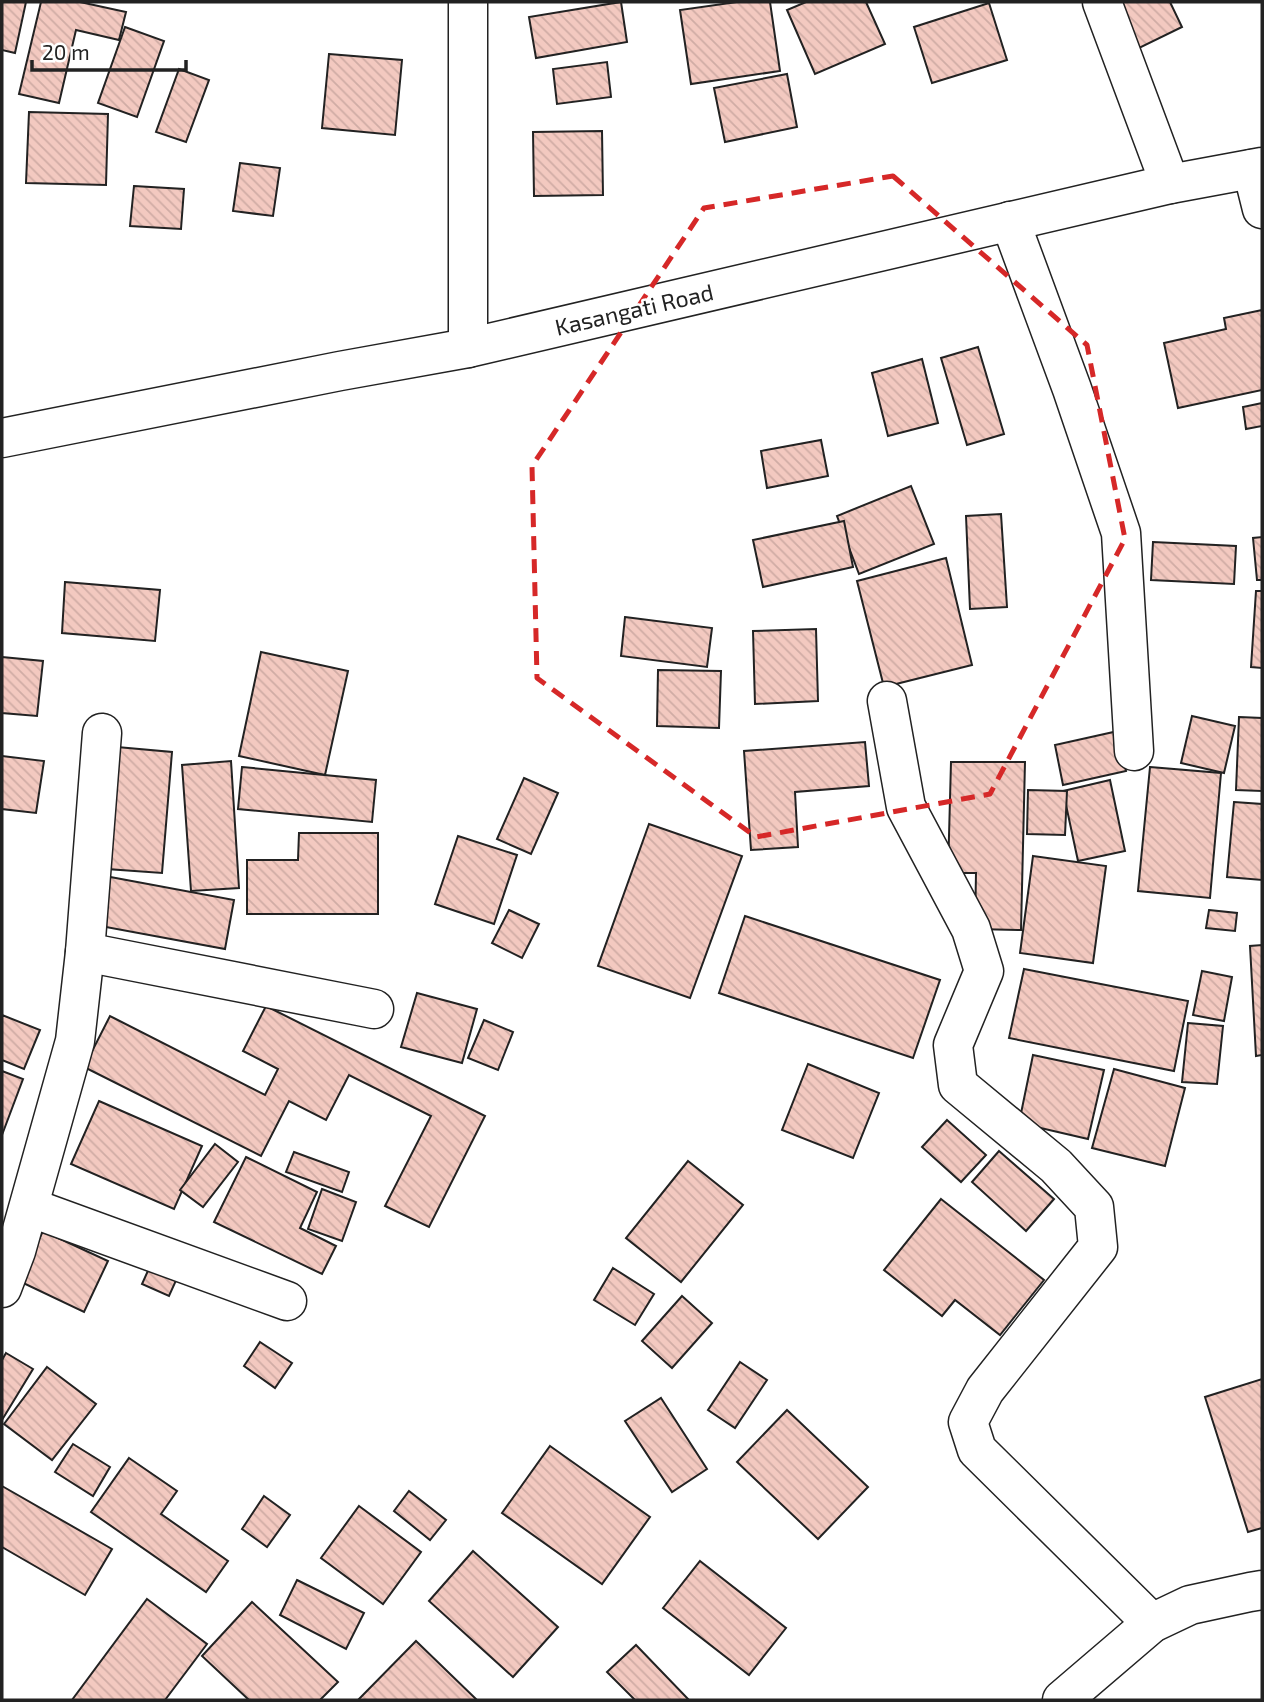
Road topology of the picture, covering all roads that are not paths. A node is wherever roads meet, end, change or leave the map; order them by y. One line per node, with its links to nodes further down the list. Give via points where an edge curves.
1 (468, 2): 7 (street)
2 (1102, 2): 4 (street)
3 (1257, 168): 4 (street, Kasangati Road); 5 (street)
4 (1170, 184): 6 (street, Kasangati Road)
5 (1262, 209)
6 (1010, 221): 7 (street, Kasangati Road); 11 (street, via 1121,533)
7 (468, 348): 8 (street, Kasangati Road)
8 (2, 438)
9 (887, 701): 18 (street, via 906,807 971,929 984,971 953,1045 958,1085 1056,1166 1094,1207 1098,1247 985,1390 968,1422 977,1450)
10 (102, 733): 12 (street)
11 (1134, 751)
12 (85, 952): 13 (street); 14 (street, via 75,1041)
13 (374, 1009)
14 (29, 1207): 15 (street); 16 (street)
15 (2, 1288)
16 (287, 1301)
17 (1262, 1590): 18 (street, via 1190,1605)
18 (1152, 1623): 19 (street)
19 (1062, 1700)

